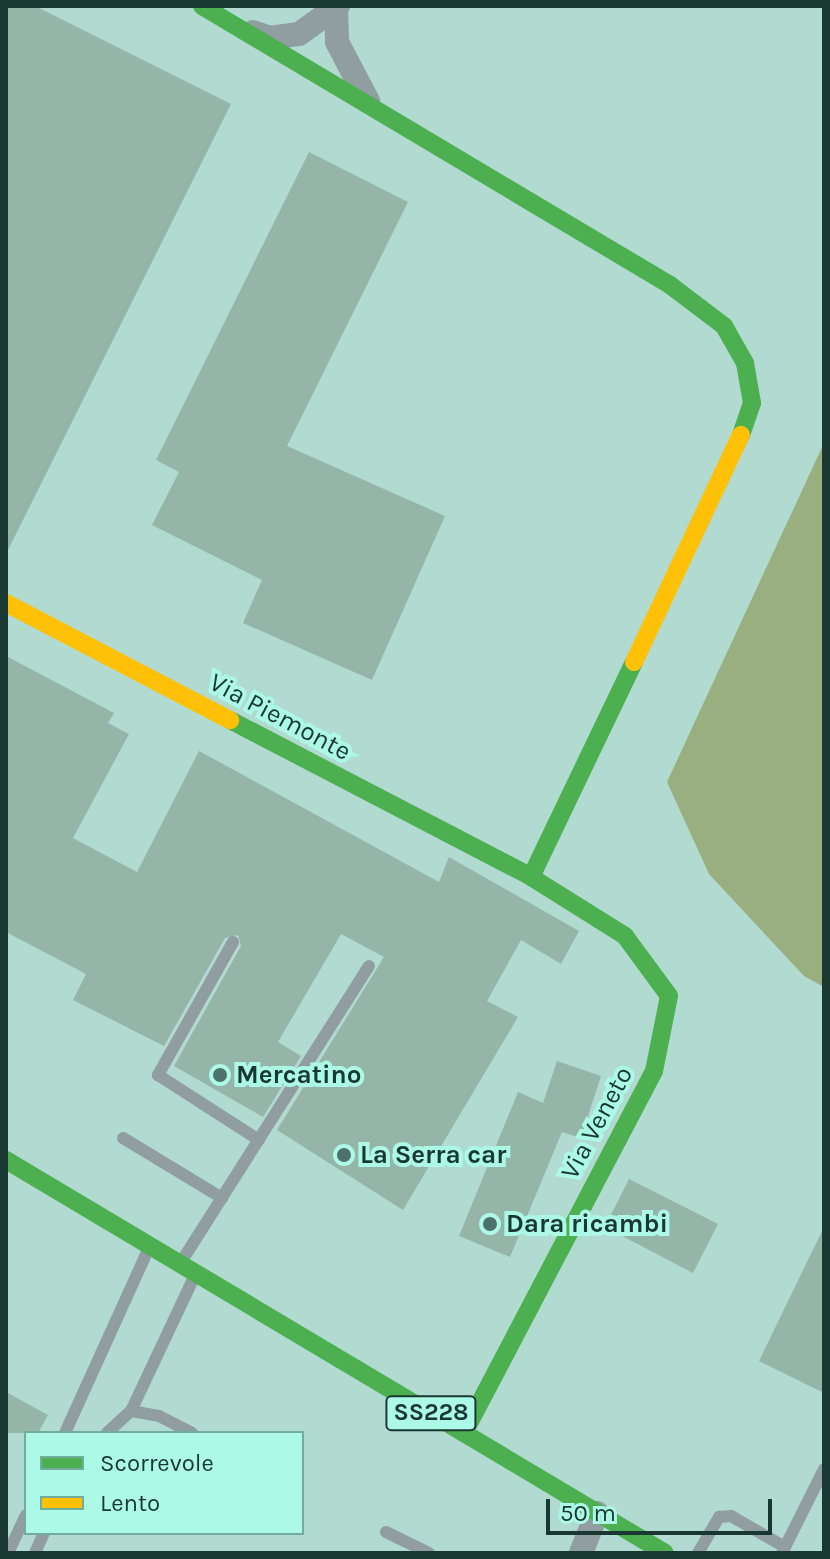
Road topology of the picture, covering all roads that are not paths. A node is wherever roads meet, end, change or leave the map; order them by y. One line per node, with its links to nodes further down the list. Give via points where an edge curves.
1 (202, 6): 3 (street)
2 (337, 7): 3 (street, via 299,34 270,38); 4 (street, via 337,42 352,80)
3 (239, 28): 4 (street)
4 (377, 112): 6 (street, via 670,285 724,326 745,363 752,403 740,439)
5 (6, 603): 6 (street, Via Piemonte)
6 (531, 877): 19 (street, Via Veneto, via 625,936 669,996 654,1071)
7 (233, 942): 10 (lane, via 158,1075)
8 (369, 966): 10 (lane)
9 (123, 1138): 12 (lane)
10 (259, 1140): 12 (lane)
11 (6, 1160): 13 (street, SS228)
12 (222, 1198): 14 (lane)
13 (149, 1247): 14 (street, SS228); 16 (lane)
14 (188, 1270): 15 (lane); 19 (street, SS228)
15 (131, 1411): 17 (lane); 18 (lane, via 159,1416)
16 (66, 1431)
17 (109, 1431)
18 (188, 1431)
19 (464, 1433): 21 (street, SS228)
20 (824, 1469): 24 (lane)
21 (597, 1513): 27 (street); 28 (street, SS228)
22 (24, 1519): 25 (lane)
23 (386, 1532): 26 (lane)
24 (783, 1550): 29 (lane, via 731,1516 719,1517)
25 (8, 1553)
26 (429, 1553)
27 (581, 1553)
28 (665, 1553)
29 (698, 1553)

